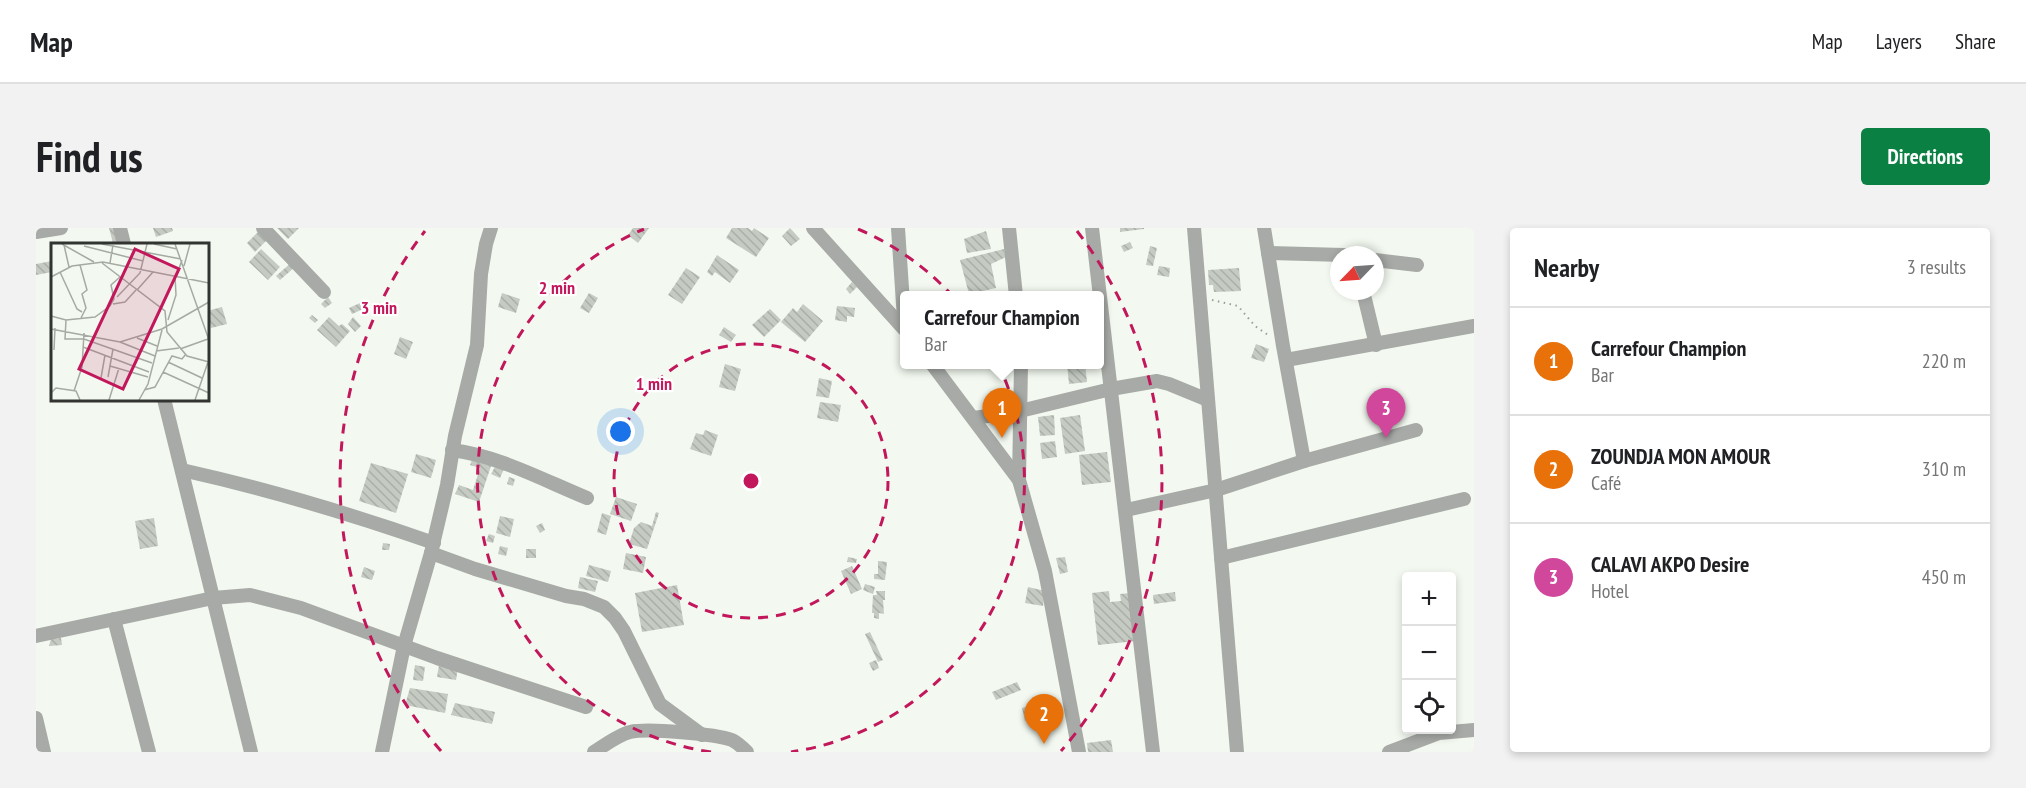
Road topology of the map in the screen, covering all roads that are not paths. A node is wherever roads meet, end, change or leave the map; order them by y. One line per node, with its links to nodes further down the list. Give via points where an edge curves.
1 (61, 228): 11 (street)
2 (120, 228): 12 (street)
3 (263, 228): 20 (street)
4 (491, 228): 35 (street, via 481,274 477,345)
5 (813, 228): 22 (street)
6 (898, 228): 17 (street)
7 (1009, 228): 18 (street)
8 (1092, 228): 19 (street)
9 (1194, 228): 31 (street)
10 (1264, 228): 13 (street)
11 (36, 232)
12 (124, 243)
13 (1268, 253): 14 (street); 26 (street)
14 (1330, 255)
15 (1384, 261): 16 (street)
16 (1417, 265)
17 (902, 291)
18 (1015, 291)
19 (1099, 291)
20 (324, 292)
21 (1365, 300): 25 (street)
22 (900, 325)
23 (1474, 326): 25 (street)
24 (1104, 329): 29 (street)
25 (1376, 345): 26 (street)
26 (1286, 360): 36 (street)
27 (936, 369): 33 (street)
28 (1021, 369): 32 (street)
29 (1111, 388): 31 (street, via 1157,381); 32 (street); 42 (street)
30 (164, 400): 37 (street)
31 (1208, 400): 39 (street)
32 (1020, 411): 33 (street); 38 (street)
33 (974, 418): 38 (street)
34 (1416, 430): 36 (street)
35 (452, 450): 40 (street, via 498,461); 43 (street)
36 (1304, 461): 39 (street)
37 (182, 470): 43 (street, via 261,488 379,524); 45 (street)
38 (1019, 480): 59 (street, via 1045,571)
39 (1215, 490): 42 (street); 44 (street)
40 (586, 498)
41 (1464, 499): 44 (street)
42 (1126, 510): 60 (street)
43 (432, 548): 48 (street); 52 (street, via 475,569 604,607 624,631 660,704)
44 (1221, 558): 61 (street)
45 (213, 598): 46 (street); 48 (street, via 250,595 301,608); 55 (street)
46 (114, 619): 47 (street); 54 (street)
47 (36, 636)
48 (404, 646): 49 (street); 56 (street)
49 (586, 707)
50 (36, 718): 53 (street)
51 (1474, 730): 62 (street, via 1439,733)
52 (702, 735): 57 (street, via 631,732); 58 (street, via 731,740)
53 (44, 752)
54 (149, 752)
55 (251, 752)
56 (382, 752)
57 (594, 752)
58 (747, 752)
59 (1079, 752)
60 (1153, 752)
61 (1237, 752)
62 (1389, 752)

